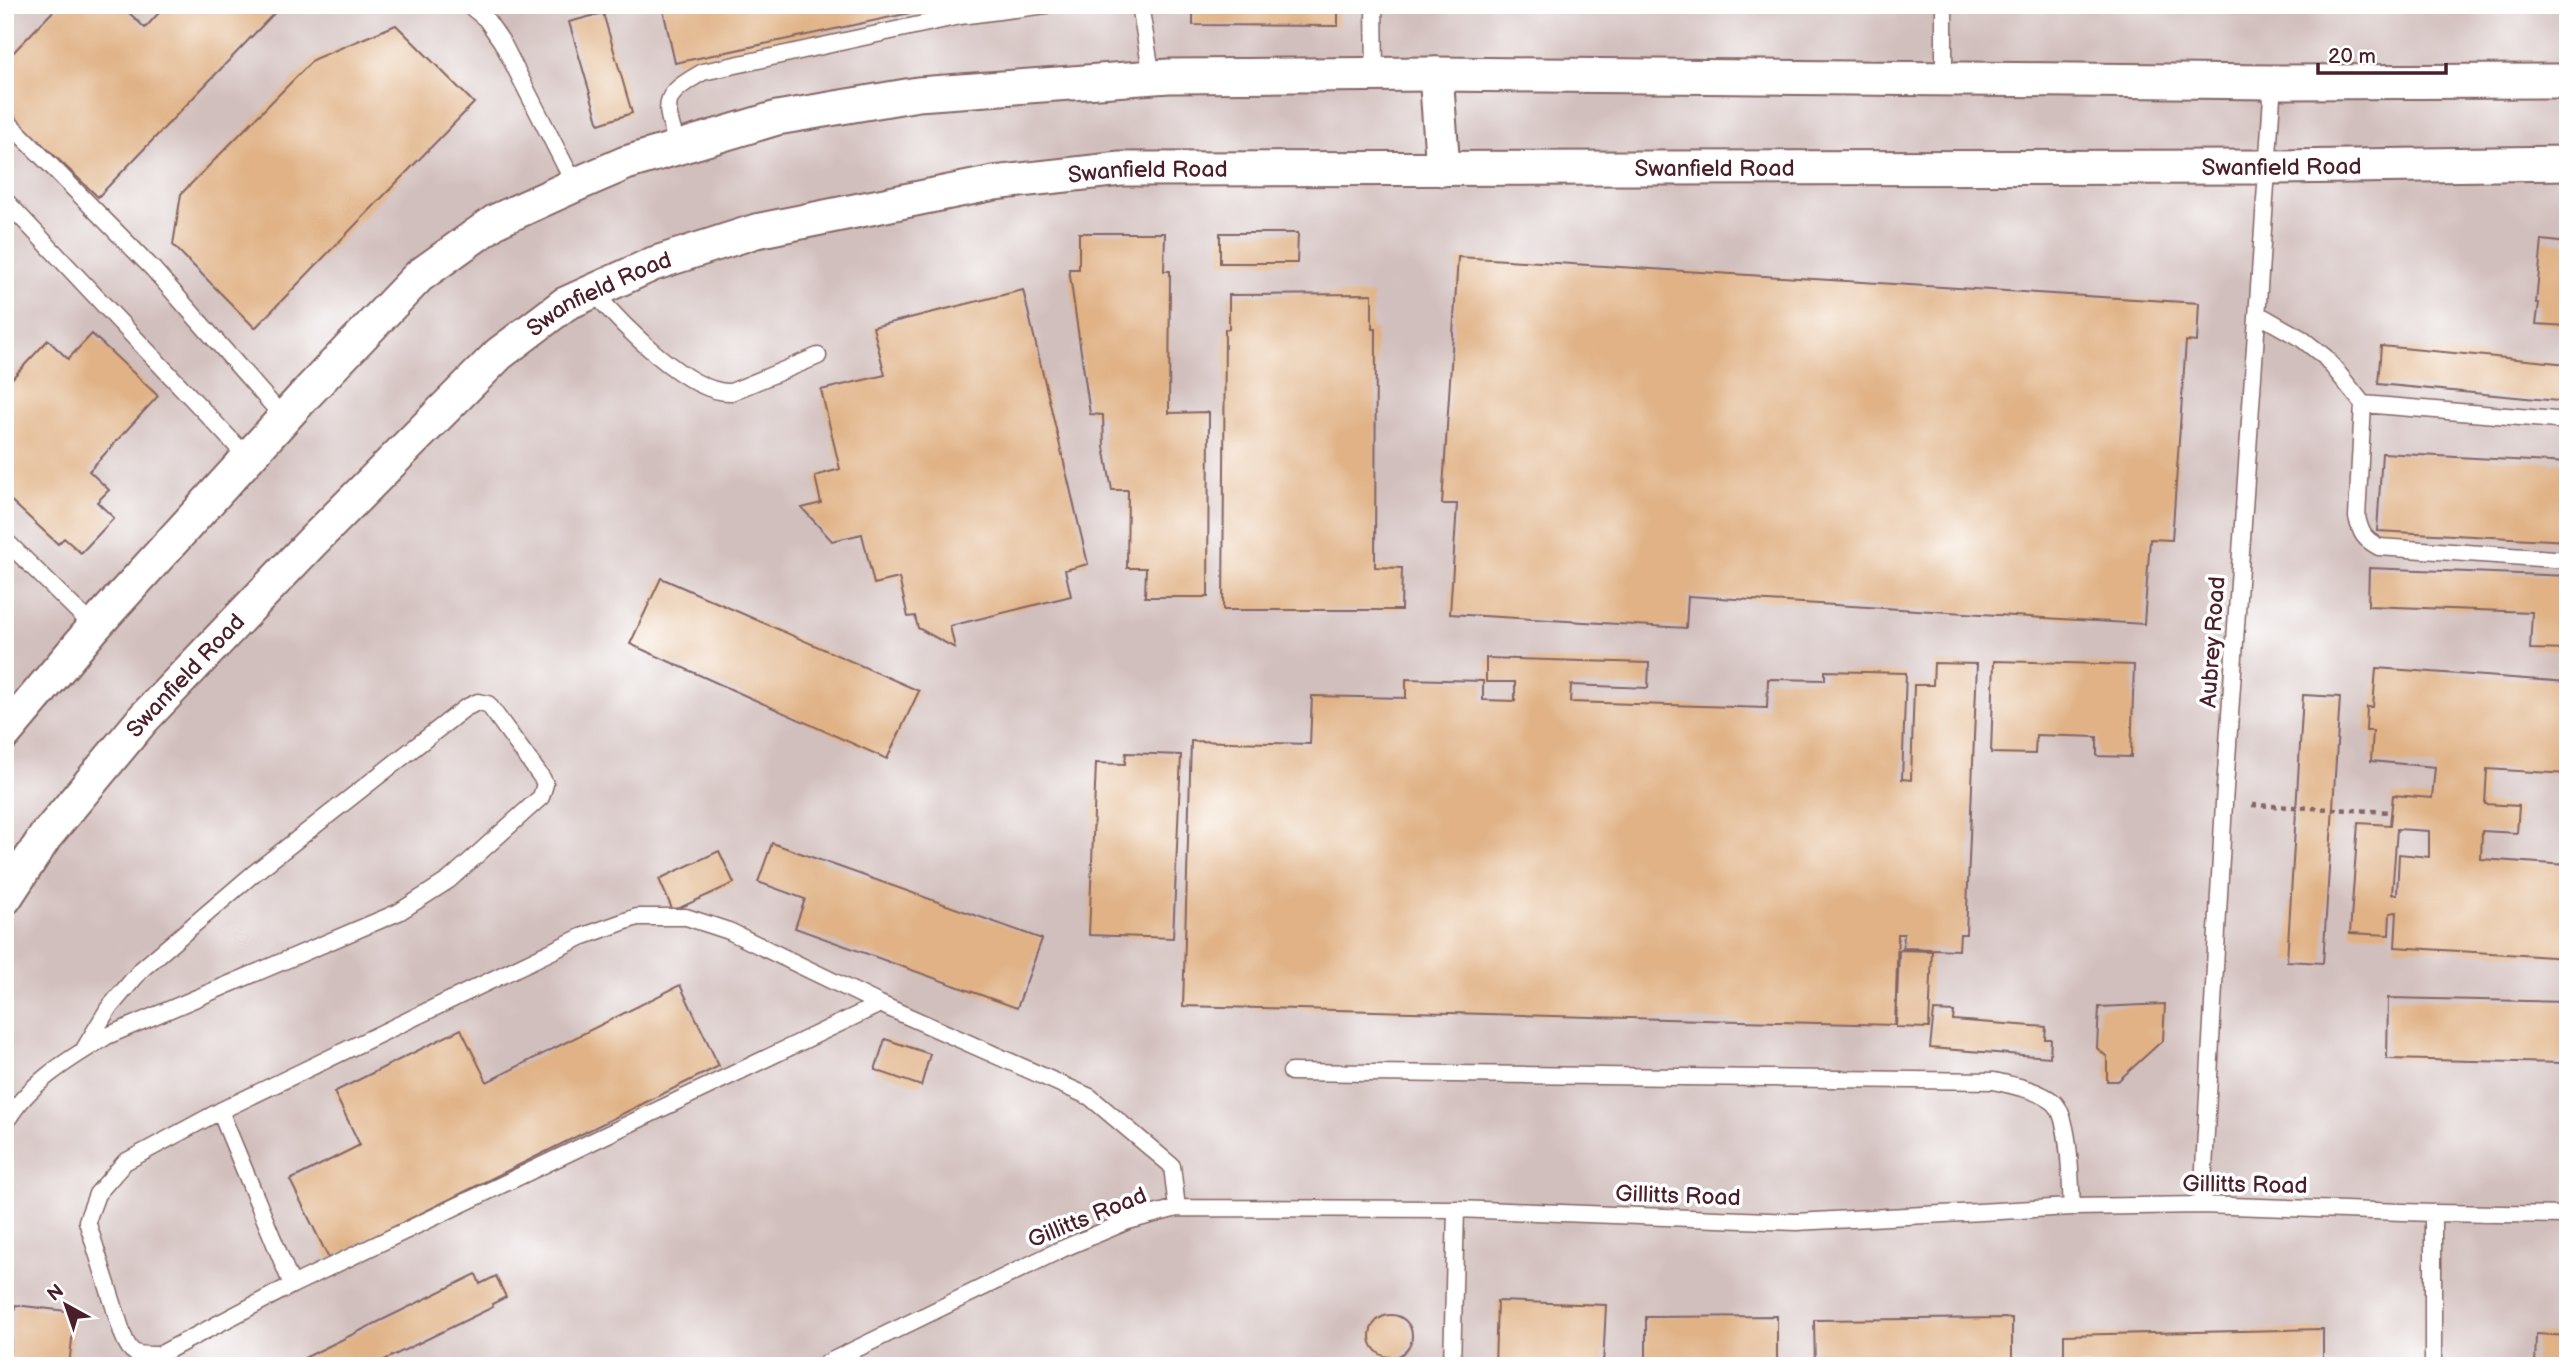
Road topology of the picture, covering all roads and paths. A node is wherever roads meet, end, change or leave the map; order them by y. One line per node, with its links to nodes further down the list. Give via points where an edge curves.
1 (469, 5): 17 (lane, via 502,42)
2 (1046, 5): 13 (lane, via 960,16 703,72 680,85 666,106)
3 (1140, 5): 8 (lane)
4 (1374, 5): 6 (lane)
5 (1944, 5): 9 (lane)
6 (1375, 74): 7 (street); 8 (street)
7 (1436, 74): 9 (street); 16 (street)
8 (1152, 77): 13 (street, via 918,94 777,118)
9 (1944, 79): 11 (street)
10 (2568, 81): 11 (street)
11 (2273, 82): 15 (lane, Aubrey Road)
12 (5, 119): 23 (lane, via 153,269)
13 (678, 148): 17 (street, via 626,163)
14 (2568, 163): 15 (street, Swanfield Road)
15 (2269, 167): 16 (street, Swanfield Road); 20 (lane, Aubrey Road)
16 (1443, 169): 19 (street, Swanfield Road, via 1121,169 994,183 756,231 653,264)
17 (575, 186): 23 (street, via 496,221 419,276)
18 (5, 200): 25 (lane)
19 (593, 291): 21 (lane, via 617,320 687,378 718,393 731,392); 32 (street, Swanfield Road, via 565,304 499,354 312,542 144,718 45,837)
20 (2258, 314): 22 (lane, via 2325,357); 30 (lane, Aubrey Road)
21 (818, 356)
22 (2363, 404): 24 (lane); 27 (lane, via 2357,517 2366,540 2379,547)
23 (284, 418): 25 (street)
24 (2568, 421)
25 (248, 458): 28 (street)
26 (5, 540): 28 (lane)
27 (2568, 560)
28 (94, 626): 29 (street)
29 (5, 733)
30 (2224, 803): 31 (path); 38 (lane, Aubrey Road)
31 (2391, 812)
32 (5, 898)
33 (880, 1003): 36 (lane, via 729,931 686,917 637,917 581,937); 40 (lane, via 1090,1097 1171,1166); 44 (lane)
34 (83, 1051): 34 (lane, via 107,1036 400,912 449,880 541,797 542,778 488,704 478,702 465,708 253,874 142,969 108,1009); 37 (lane, via 34,1087)
35 (1292, 1072): 39 (lane, via 1994,1081 2025,1088 2054,1102 2064,1120)
36 (220, 1111): 44 (lane); 45 (lane, via 125,1162 97,1194 87,1221 128,1348)
37 (5, 1124)
38 (2202, 1205): 39 (lane, Gillitts Road); 42 (lane, Gillitts Road)
39 (2072, 1207): 41 (lane, Gillitts Road, via 1796,1222)
40 (1177, 1208): 41 (lane, Gillitts Road); 46 (lane, Gillitts Road, via 1062,1249)
41 (1456, 1209): 47 (lane)
42 (2433, 1213): 43 (lane, Gillitts Road); 48 (lane)
43 (2568, 1215)
44 (292, 1285): 45 (lane)
45 (156, 1360)
46 (821, 1366)
47 (1452, 1366)
48 (2433, 1366)

